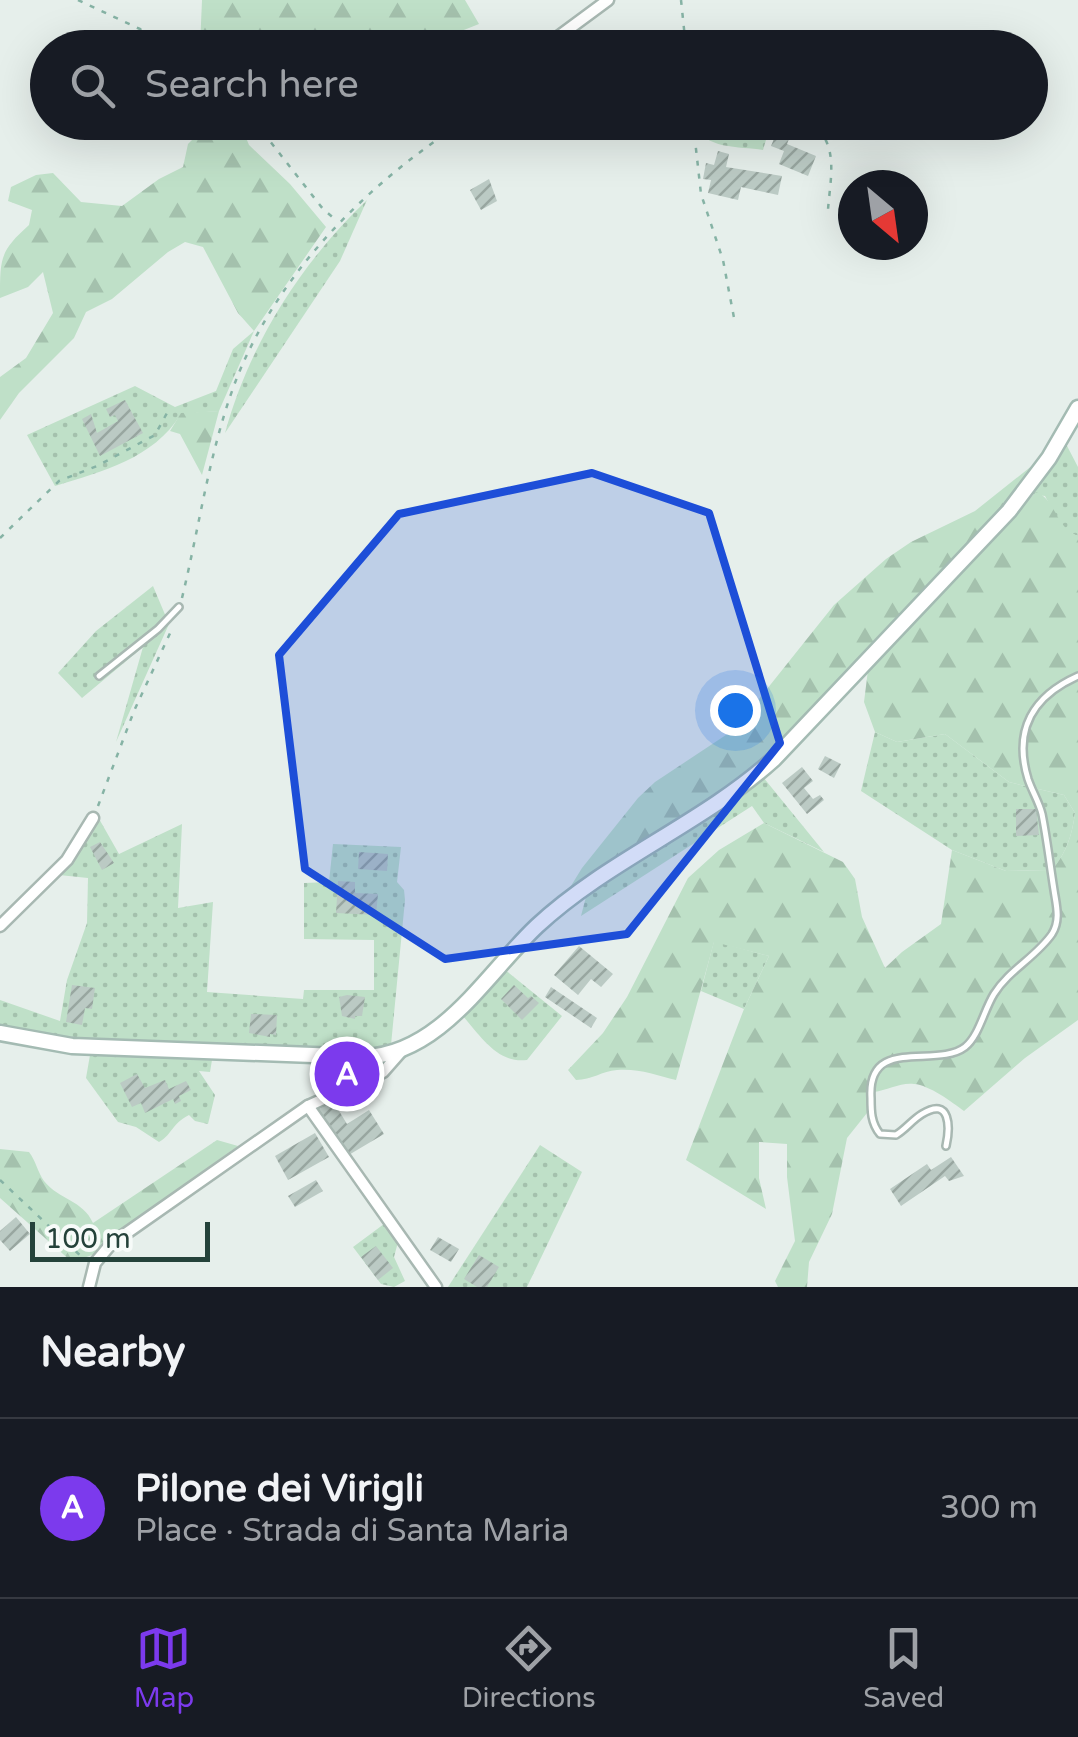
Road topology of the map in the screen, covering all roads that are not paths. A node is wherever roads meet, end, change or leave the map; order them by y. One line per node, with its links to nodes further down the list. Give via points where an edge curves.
1 (608, 0): 2 (street)
2 (567, 30)
3 (1077, 414): 10 (main road, via 996,525 774,759 573,895 442,1024)
4 (179, 606): 5 (lane)
5 (99, 676)
6 (1078, 676): 12 (lane, via 1039,701 1023,734 1024,766 1042,814 1055,928 996,990 965,1048 890,1060 872,1083 880,1134 896,1135 936,1110 950,1122)
7 (93, 818): 8 (street, via 67,860)
8 (0, 926)
9 (0, 1033): 10 (main road, via 72,1046 288,1056 372,1056)
10 (406, 1047): 11 (street, via 383,1072)
11 (308, 1106): 13 (street, via 111,1244 93,1268); 14 (street)
12 (946, 1146)
13 (89, 1287)
14 (436, 1287)

